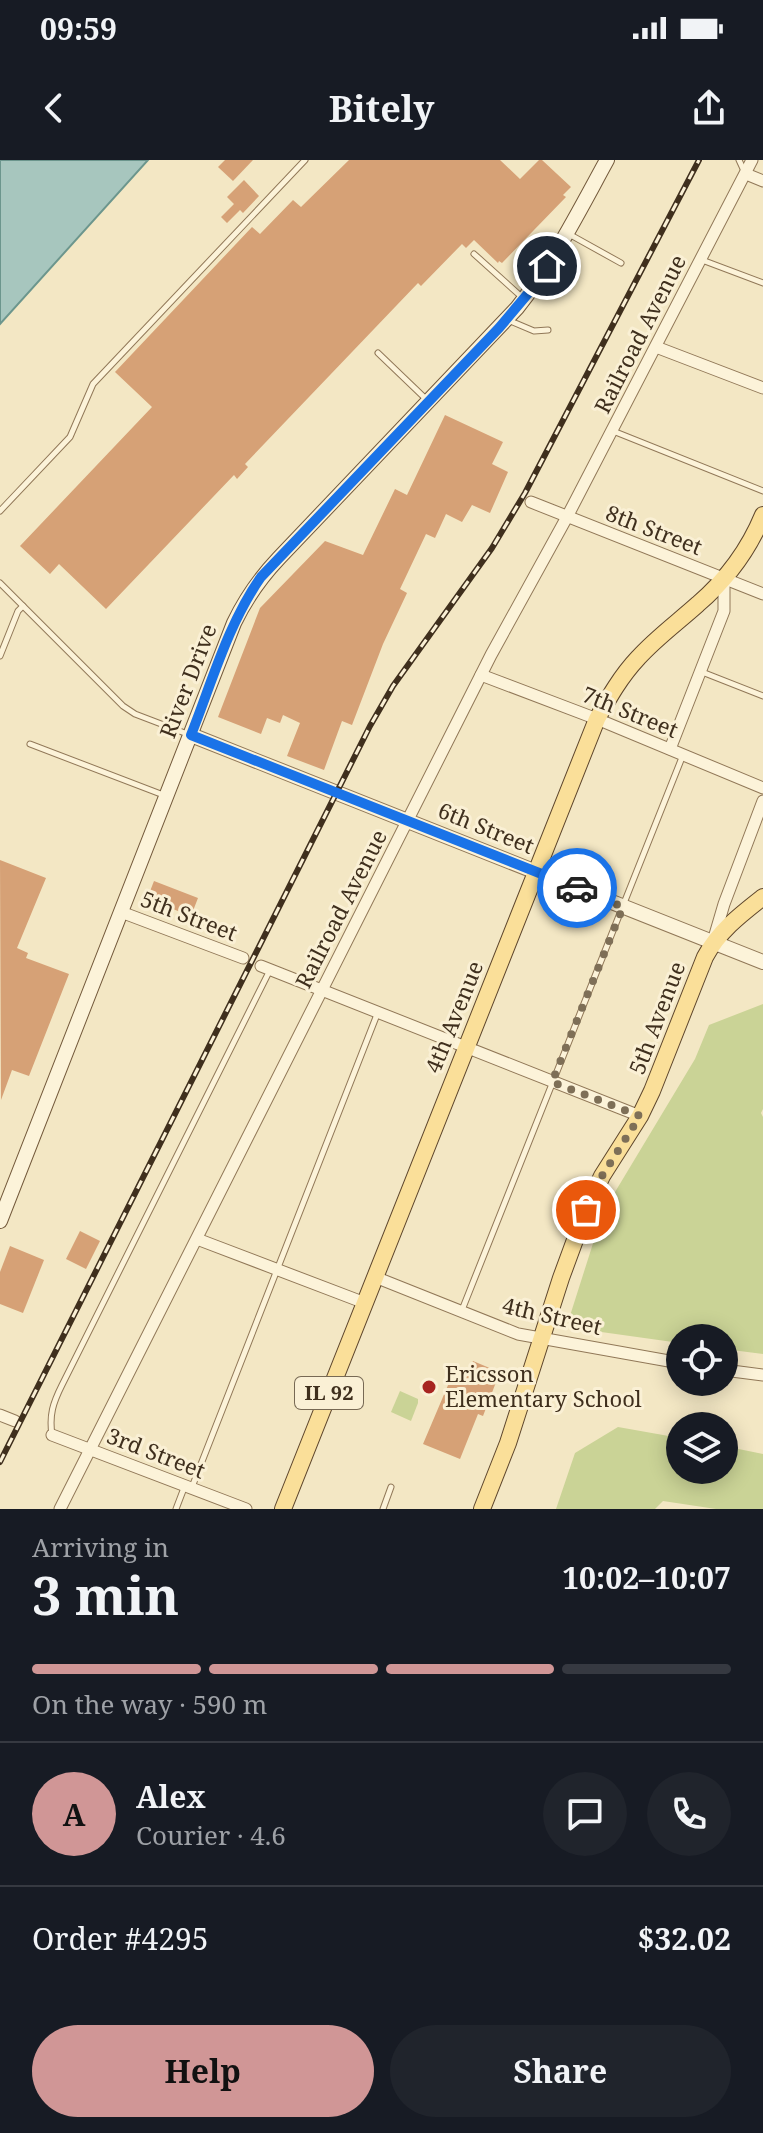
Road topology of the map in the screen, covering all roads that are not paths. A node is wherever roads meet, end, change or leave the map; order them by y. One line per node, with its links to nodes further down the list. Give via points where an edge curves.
1 (305, 160): 22 (lane, via 93,384 70,437)
2 (607, 160): 7 (main road, River Drive)
3 (739, 160): 5 (lane)
4 (752, 160): 5 (street, Railroad Avenue)
5 (746, 174): 6 (street); 9 (street, Railroad Avenue)
6 (763, 181)
7 (566, 233): 10 (lane); 12 (main road, River Drive)
8 (474, 254): 12 (lane)
9 (701, 259): 11 (lane); 15 (street, Railroad Avenue)
10 (621, 263)
11 (763, 283)
12 (524, 299): 13 (main road, River Drive)
13 (507, 319): 14 (lane, via 534,331); 18 (main road, River Drive)
14 (548, 330)
15 (656, 347): 17 (street); 19 (street, Railroad Avenue)
16 (378, 353): 18 (lane)
17 (763, 388)
18 (429, 401): 34 (main road, River Drive, via 261,577 234,623)
19 (612, 431): 20 (lane); 24 (street, Railroad Avenue)
20 (763, 491)
21 (531, 502): 24 (street, 8th Street)
22 (0, 511)
23 (763, 515): 25 (main road, 4th Avenue / IL 92)
24 (567, 517): 25 (street, 8th Street); 31 (street, Railroad Avenue)
25 (724, 579): 27 (street, 8th Street); 30 (street, 4th Avenue, via 724,611); 33 (main road, 4th Avenue / IL 92, via 638,657)
26 (0, 583): 28 (lane)
27 (763, 594)
28 (23, 606): 29 (lane); 34 (lane, via 123,706)
29 (0, 656)
30 (701, 671): 32 (lane); 36 (street, 4th Avenue)
31 (481, 675): 33 (street, 7th Street); 41 (street, Railroad Avenue)
32 (763, 696)
33 (597, 719): 36 (street, 7th Street); 42 (main road, 4th Avenue / IL 92)
34 (191, 735): 39 (main road, River Drive); 41 (main road, 6th Street)
35 (30, 744): 39 (lane)
36 (670, 749): 37 (street, 7th Street)
37 (683, 755): 38 (street, 7th Street); 44 (lane)
38 (763, 788)
39 (167, 797): 45 (main road, River Drive)
40 (763, 801): 46 (street, 5th Avenue)
41 (408, 820): 42 (main road, 6th Street); 50 (street, Railroad Avenue)
42 (535, 872): 44 (main road, 6th Street); 52 (main road, 4th Avenue / IL 92)
43 (763, 897): 46 (main road, 5th Avenue)
44 (623, 907): 46 (main road, 6th Street); 53 (lane)
45 (121, 912): 47 (street, 5th Street); 55 (main road, River Drive)
46 (713, 942): 48 (main road, 6th Street); 54 (main road, 5th Avenue)
47 (243, 958)
48 (763, 962)
49 (266, 968): 50 (street); 67 (lane, via 62,1385 52,1407)
50 (322, 990): 51 (street); 56 (street, Railroad Avenue)
51 (378, 1012): 52 (street); 57 (lane)
52 (466, 1047): 53 (street); 58 (main road, 4th Avenue / IL 92)
53 (552, 1082): 54 (street); 60 (lane)
54 (640, 1116): 61 (main road, 5th Avenue, via 593,1193)
55 (0, 1221)
56 (197, 1239): 57 (street); 68 (street, Railroad Avenue)
57 (276, 1270): 59 (street); 69 (lane)
58 (375, 1277): 59 (main road, 4th Avenue / IL 92); 60 (street, 4th Street)
59 (365, 1303): 74 (main road, 4th Avenue / IL 92)
60 (462, 1311): 61 (street, 4th Street)
61 (542, 1339): 62 (street, 4th Street); 76 (main road, 5th Avenue)
62 (666, 1361)
63 (738, 1372): 64 (street)
64 (763, 1375)
65 (0, 1415): 66 (street)
66 (15, 1421)
67 (52, 1435): 68 (street, 3rd Street)
68 (91, 1450): 69 (street, 3rd Street); 71 (street, Railroad Avenue)
69 (188, 1487): 72 (lane); 73 (street, 3rd Street)
70 (391, 1487): 75 (lane)
71 (60, 1509)
72 (176, 1509)
73 (246, 1509)
74 (283, 1509)
75 (383, 1509)
76 (482, 1509)

